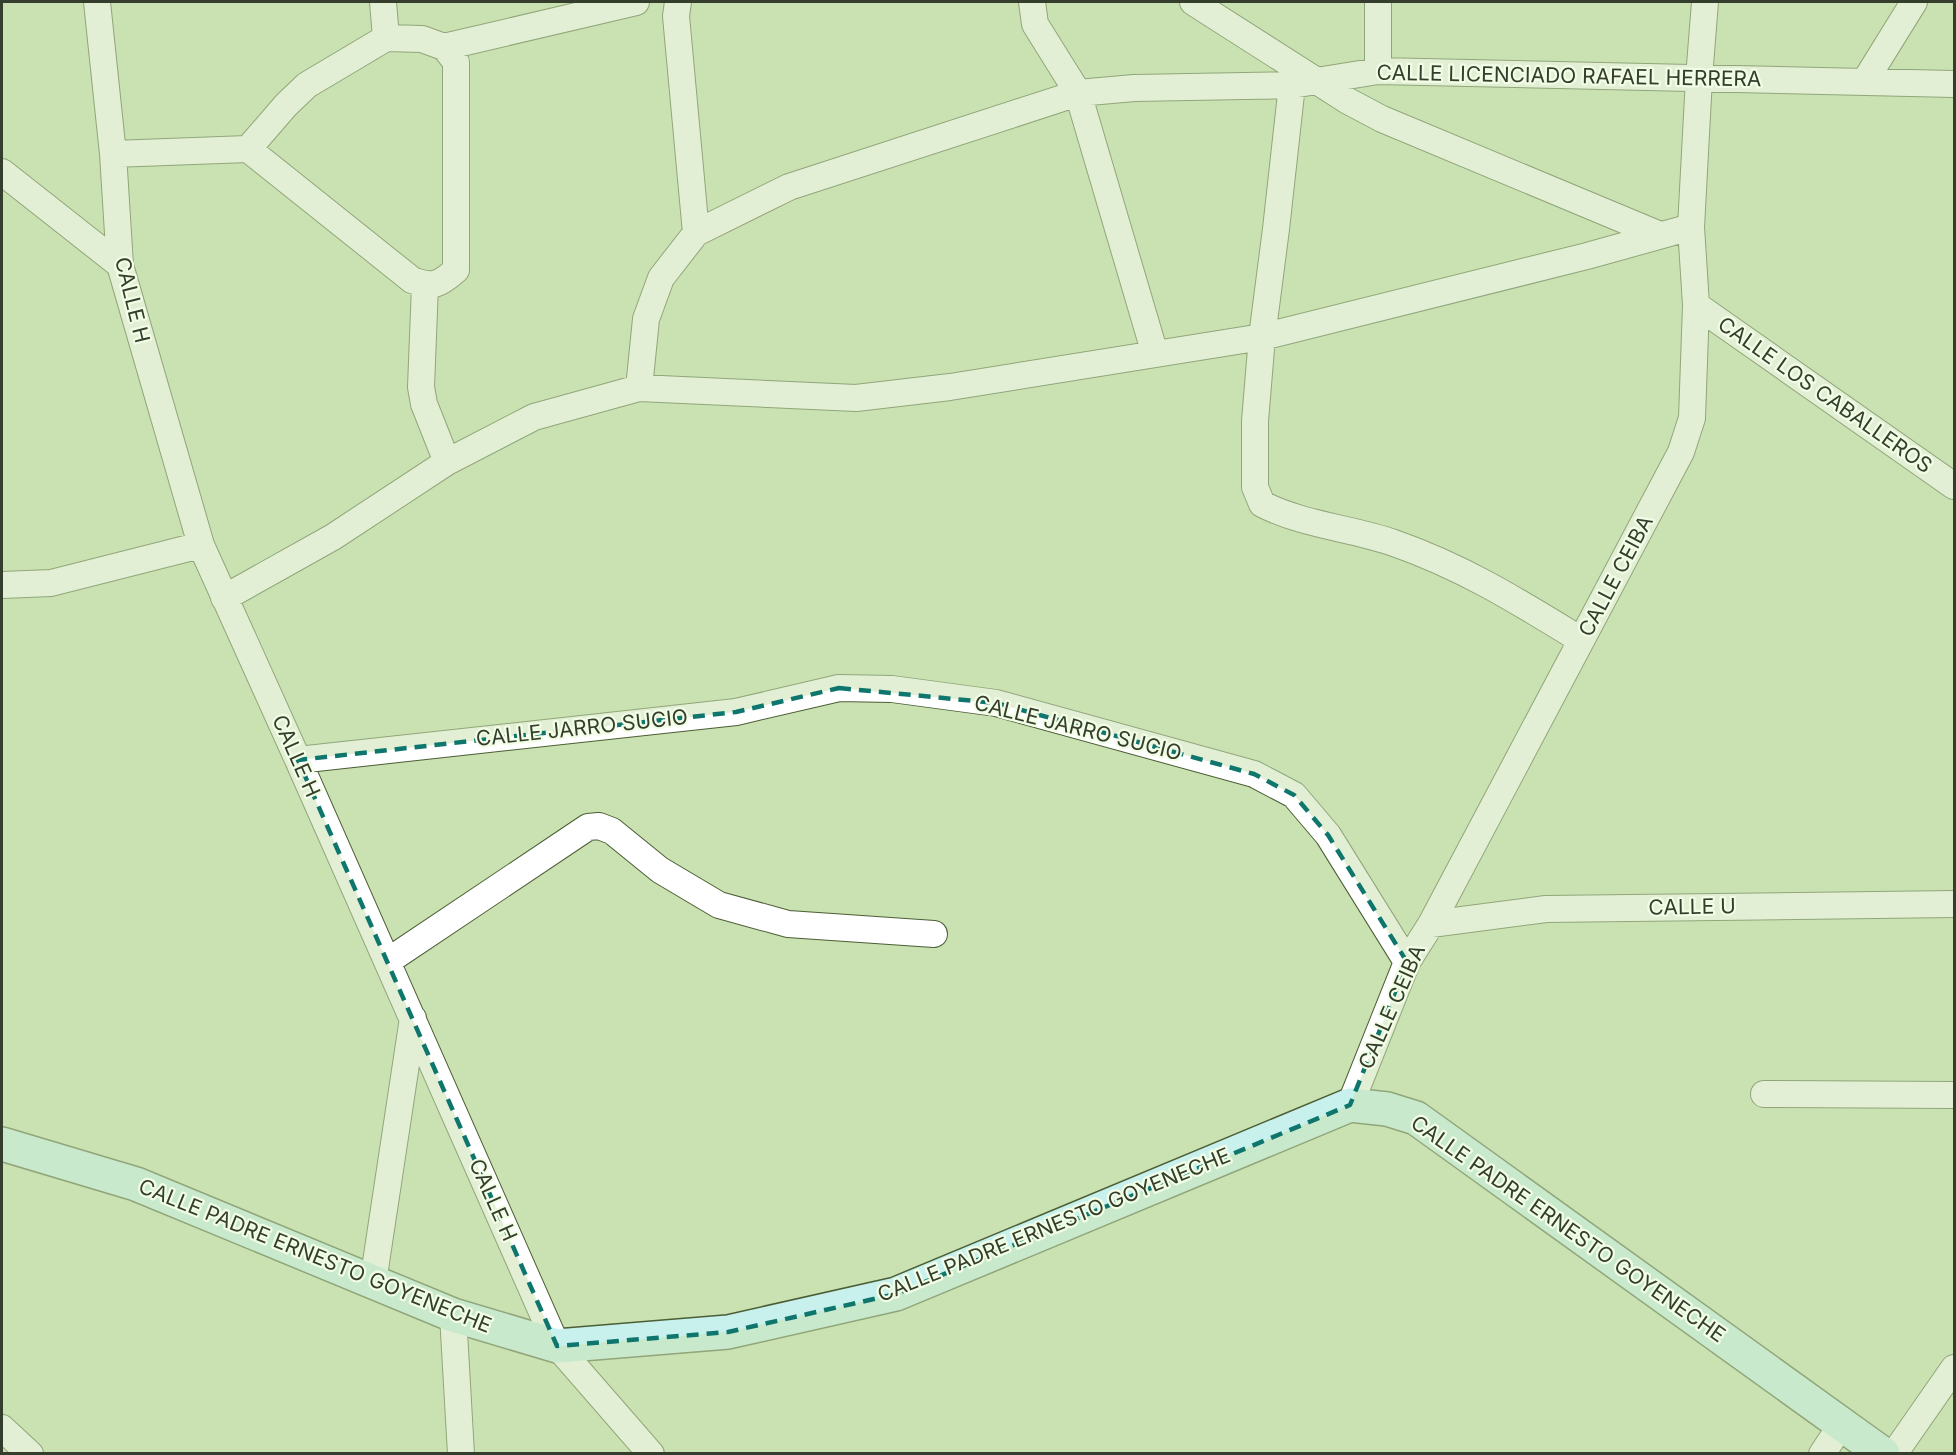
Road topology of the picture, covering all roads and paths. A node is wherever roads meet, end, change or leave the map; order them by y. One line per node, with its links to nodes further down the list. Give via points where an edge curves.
1 (97, 2): 20 (street, CALLE H)
2 (383, 2): 10 (street)
3 (636, 2): 11 (street)
4 (678, 2): 23 (street, via 676,16)
5 (1032, 2): 18 (street, via 1035,24)
6 (1193, 2): 15 (street)
7 (1378, 2): 12 (street)
8 (1705, 2): 13 (street, CALLE CEIBA)
9 (1914, 2): 14 (street)
10 (386, 38): 11 (street, via 422,39); 19 (street, via 307,85)
11 (444, 47): 26 (street, via 456,62 456,270 441,283)
12 (1377, 71): 13 (street, CALLE LICENCIADO RAFAEL HERRERA); 15 (street, CALLE LICENCIADO RAFAEL HERRERA)
13 (1699, 78): 14 (street, CALLE LICENCIADO RAFAEL HERRERA); 22 (street, CALLE CEIBA)
14 (1865, 81): 16 (street, CALLE LICENCIADO RAFAEL HERRERA)
15 (1320, 82): 17 (street, CALLE LICENCIADO RAFAEL HERRERA); 24 (street, via 1382,119)
16 (1954, 84)
17 (1292, 85): 18 (street, CALLE LICENCIADO RAFAEL HERRERA); 28 (street)
18 (1078, 93): 23 (street, CALLE LICENCIADO RAFAEL HERRERA, via 789,187); 29 (street)
19 (248, 149): 20 (street); 26 (street, via 412,280)
20 (113, 154): 25 (street, CALLE H)
21 (2, 172): 25 (street)
22 (1690, 227): 24 (street); 27 (street, CALLE CEIBA)
23 (696, 233): 30 (street, CALLE LICENCIADO RAFAEL HERRERA, via 661,278 645,319)
24 (1660, 235): 28 (street)
25 (120, 265): 33 (street, CALLE H)
26 (425, 285): 31 (street, via 421,387)
27 (1696, 305): 32 (street, CALLE LOS CABALLEROS); 36 (street, CALLE CEIBA, via 1692,418 1681,452)
28 (1262, 337): 29 (street); 36 (street, via 1255,421 1255,487 1262,504 1281,514 1391,542 1444,561)
29 (1155, 354): 30 (street, via 856,398)
30 (639, 388): 31 (street, via 534,417)
31 (447, 462): 35 (street, via 333,537)
32 (1954, 486)
33 (201, 545): 34 (street, via 51,583); 35 (street, CALLE H)
34 (2, 585)
35 (224, 598): 37 (street, CALLE H)
36 (1581, 640): 39 (street, CALLE CEIBA)
37 (298, 760): 41 (street, CALLE H); 42 (street, CALLE JARRO SUCIO, via 736,712 839,688 892,689 996,703 1254,774 1294,795 1328,835)
38 (1954, 904): 39 (street, CALLE U, via 1546,909)
39 (1431, 924): 42 (street, CALLE CEIBA)
40 (934, 934): 41 (street, via 788,924 719,905 660,870 612,831 600,826 588,827)
41 (388, 961): 43 (street, CALLE H)
42 (1407, 962): 46 (street, CALLE CEIBA)
43 (413, 1017): 48 (street); 50 (street, CALLE H)
44 (1764, 1094): 45 (street)
45 (1954, 1095)
46 (1350, 1105): 50 (street, CALLE PADRE ERNESTO GOYENECHE, via 896,1294 728,1332); 52 (street, CALLE PADRE ERNESTO GOYENECHE, via 1387,1109 1416,1118)
47 (2, 1144): 48 (street, CALLE PADRE ERNESTO GOYENECHE, via 136,1184)
48 (373, 1282): 49 (street, CALLE PADRE ERNESTO GOYENECHE)
49 (453, 1315): 50 (street, CALLE PADRE ERNESTO GOYENECHE); 55 (street)
50 (557, 1346): 56 (street, CALLE H)
51 (1954, 1368): 59 (street)
52 (1842, 1424): 57 (street); 58 (street, CALLE PADRE ERNESTO GOYENECHE)
53 (2, 1428): 54 (street)
54 (30, 1454)
55 (460, 1454)
56 (651, 1454)
57 (1822, 1454)
58 (1883, 1454)
59 (1894, 1454)

